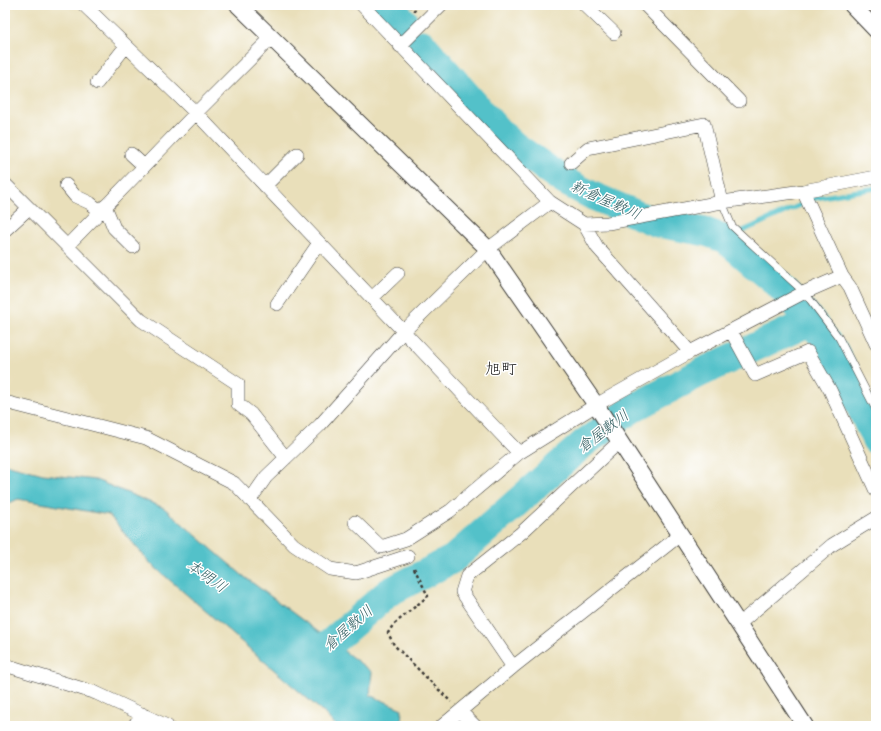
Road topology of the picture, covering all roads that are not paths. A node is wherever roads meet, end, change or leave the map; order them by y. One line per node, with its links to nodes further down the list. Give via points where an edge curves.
1 (84, 5): 11 (street)
2 (238, 5): 10 (street)
3 (362, 5): 12 (street)
4 (441, 5): 12 (street)
5 (585, 5): 9 (street)
6 (644, 5): 14 (street)
7 (852, 5): 8 (street)
8 (876, 30)
9 (614, 33)
10 (271, 38): 15 (street); 34 (street)
11 (126, 46): 13 (street); 15 (street)
12 (400, 46): 25 (street)
13 (97, 84)
14 (739, 101)
15 (196, 113): 19 (street); 23 (street)
16 (131, 154): 19 (street)
17 (298, 154): 23 (street)
18 (571, 163): 26 (street, via 588,148 704,124)
19 (144, 166): 28 (street)
20 (876, 177): 24 (street)
21 (5, 184): 27 (street)
22 (66, 185): 28 (street, via 74,196)
23 (265, 186): 31 (street)
24 (803, 191): 26 (street); 36 (street)
25 (550, 202): 29 (street); 34 (street)
26 (722, 202): 29 (street, via 608,223); 37 (lane, via 732,226)
27 (29, 208): 30 (street); 32 (street)
28 (103, 209): 32 (street); 33 (street, via 114,228)
29 (584, 224): 43 (street, via 597,248)
30 (5, 230)
31 (319, 243): 38 (street); 39 (street)
32 (67, 246): 49 (street, via 141,320 238,384 238,404 251,414)
33 (133, 247)
34 (488, 249): 40 (street); 45 (street)
35 (398, 273): 38 (street)
36 (842, 276): 37 (street); 42 (street, via 850,287)
37 (804, 293): 41 (street, via 777,307); 46 (lane, via 839,338)
38 (372, 298): 40 (street)
39 (277, 304)
40 (403, 332): 48 (street); 49 (street, via 320,425)
41 (733, 337): 43 (street); 50 (street, via 755,376 808,352 830,390)
42 (876, 344)
43 (690, 352): 45 (street)
44 (5, 402): 51 (street, via 146,438 234,483)
45 (599, 409): 47 (street); 48 (street)
46 (876, 410)
47 (617, 437): 54 (street); 58 (street, via 521,533 467,576 462,592)
48 (519, 453): 53 (street, via 450,511 406,539 381,547)
49 (286, 458): 51 (street, via 266,477)
50 (876, 491)
51 (250, 500): 55 (street, via 294,545 330,569 356,573)
52 (876, 518): 56 (street, via 832,545)
53 (355, 522)
54 (680, 535): 56 (street); 58 (street)
55 (408, 556)
56 (739, 624): 65 (street)
57 (5, 665): 60 (street, via 96,693)
58 (513, 667): 59 (street)
59 (460, 711): 63 (street); 64 (street)
60 (142, 714): 61 (street); 62 (street)
61 (134, 726)
62 (167, 726)
63 (442, 726)
64 (475, 726)
65 (805, 726)

